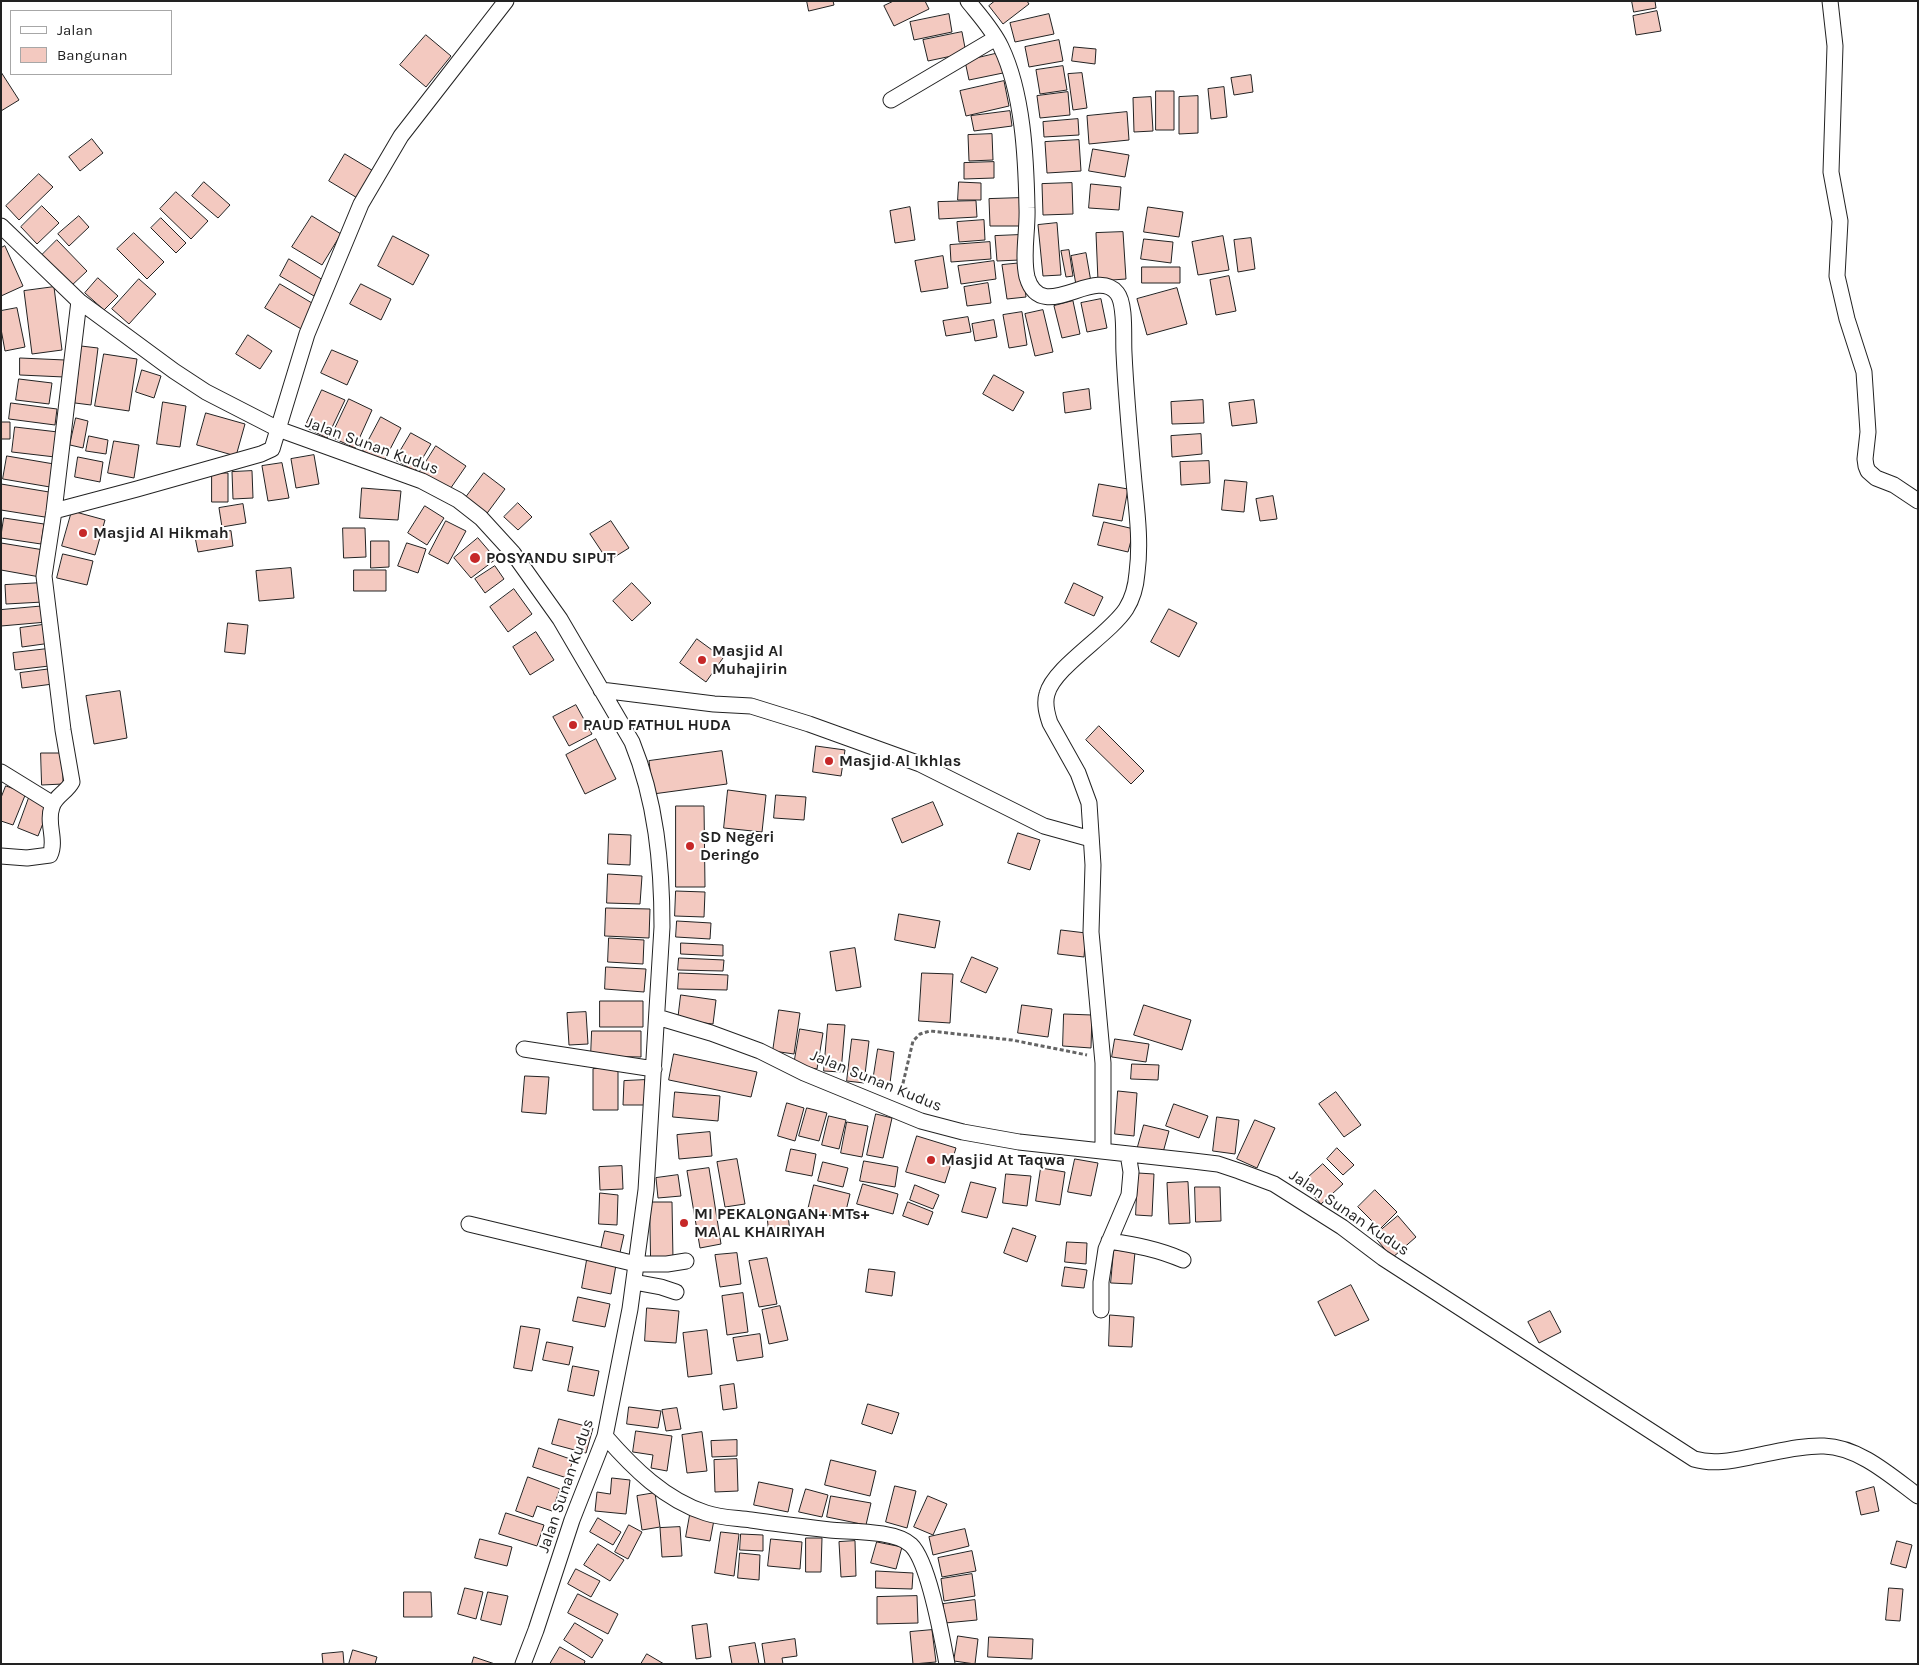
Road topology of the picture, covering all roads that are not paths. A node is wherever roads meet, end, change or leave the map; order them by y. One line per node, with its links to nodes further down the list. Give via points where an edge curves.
1 (506, 1): 8 (street, via 401,136 361,204 307,334)
2 (968, 1): 4 (street)
3 (1830, 1): 9 (street, via 1835,46 1831,172 1840,221 1837,276 1864,372 1868,432 1866,466 1876,478 1894,485)
4 (996, 38): 5 (street); 14 (street, via 1017,92 1027,208 1026,264 1031,286 1048,297 1090,286 1108,287 1117,292 1122,306 1137,518 1136,584 1125,611 1056,677 1049,686 1046,700 1050,723 1085,789)
5 (891, 100)
6 (1, 226): 7 (street, Jalan Sunan Kudus)
7 (79, 301): 8 (street, Jalan Sunan Kudus, via 206,392); 10 (street)
8 (278, 430): 10 (street, via 272,449 260,454); 11 (street, Jalan Sunan Kudus, via 422,480 477,514 513,553 560,619)
9 (1918, 501)
10 (54, 510): 13 (street, via 44,576 72,782)
11 (601, 690): 14 (street, via 751,706 920,764 1044,826); 16 (street, Jalan Sunan Kudus, via 632,742 649,795 655,828 662,892)
12 (1, 772): 13 (street)
13 (53, 804): 15 (street, via 50,854 27,858)
14 (1091, 839): 19 (street, via 1091,940 1102,1058)
15 (1, 856)
16 (657, 1017): 18 (street, Jalan Sunan Kudus); 19 (street, Jalan Sunan Kudus, via 711,1032 760,1051 921,1121 1020,1142)
17 (524, 1049): 18 (street)
18 (654, 1068): 25 (street, Jalan Sunan Kudus, via 646,1190)
19 (1103, 1151): 20 (street, Jalan Sunan Kudus)
20 (1128, 1154): 22 (street, via 1129,1195); 30 (street, Jalan Sunan Kudus, via 1218,1164 1274,1184 1694,1459 1733,1461 1824,1446 1866,1459)
21 (469, 1224): 25 (street)
22 (1109, 1241): 23 (street, via 1148,1247); 28 (street, via 1101,1282)
23 (1183, 1260)
24 (686, 1261): 25 (street)
25 (636, 1264): 26 (street, Jalan Sunan Kudus)
26 (634, 1282): 27 (street); 29 (street, Jalan Sunan Kudus)
27 (676, 1292)
28 (1101, 1310)
29 (605, 1436): 31 (street, Jalan Sunan Kudus, via 572,1520); 32 (street, via 642,1476 690,1507 708,1514 880,1534 904,1540 916,1551 924,1571)
30 (1918, 1496)
31 (523, 1664)
32 (947, 1664)

